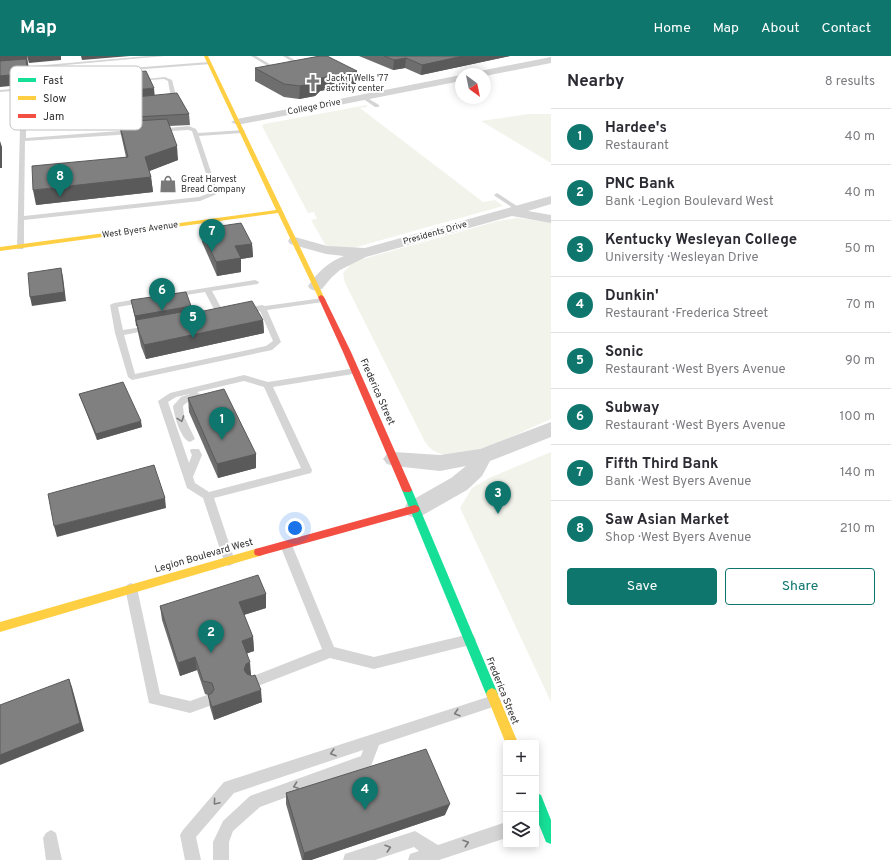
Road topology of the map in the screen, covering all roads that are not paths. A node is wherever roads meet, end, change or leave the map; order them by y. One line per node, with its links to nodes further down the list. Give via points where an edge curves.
1 (163, 56): 4 (lane)
2 (253, 56): 15 (lane, via 281,72)
3 (285, 56): 11 (lane)
4 (138, 59): 7 (lane); 8 (lane)
5 (208, 60): 10 (lane); 25 (main road, Frederica Street)
6 (551, 60): 16 (street)
7 (53, 66)
8 (142, 66)
9 (312, 66): 11 (lane)
10 (143, 68): 19 (lane)
11 (305, 68): 13 (lane)
12 (10, 69): 14 (lane)
13 (299, 69)
14 (0, 70)
15 (287, 71)
16 (491, 72)
17 (455, 79): 22 (street, College Drive)
18 (142, 80): 19 (lane)
19 (147, 80): 23 (lane, via 170,80 174,99)
20 (10, 89): 21 (lane)
21 (0, 90)
22 (364, 97): 24 (lane); 25 (street, College Drive)
23 (162, 102)
24 (377, 106)
25 (240, 127): 29 (lane); 33 (main road, Frederica Street)
26 (23, 130): 30 (lane)
27 (149, 131): 29 (lane, via 189,128 194,130)
28 (142, 132): 30 (lane)
29 (195, 135): 35 (lane, via 215,193 200,199)
30 (23, 140): 35 (lane)
31 (497, 195): 34 (lane)
32 (551, 200): 34 (street, Presidents Drive)
33 (281, 211): 37 (main road, Frederica Street); 38 (main road, West Byers Avenue)
34 (511, 211): 36 (street, Presidents Drive); 40 (street, Presidents Drive)
35 (20, 218): 38 (lane)
36 (551, 219)
37 (295, 241): 40 (street, Presidents Drive, via 326,250); 42 (main road, Frederica Street)
38 (20, 246): 39 (main road, West Byers Avenue)
39 (0, 249)
40 (366, 253): 42 (street, Presidents Drive, via 337,264)
41 (255, 282): 43 (lane)
42 (316, 286): 45 (main road, Frederica Street)
43 (206, 290): 44 (lane, via 200,297); 47 (lane, via 224,314)
44 (168, 299)
45 (323, 300): 47 (lane); 50 (main road, Frederica Street)
46 (153, 302): 49 (lane, via 131,308 116,316)
47 (262, 307): 49 (lane, via 277,342 269,348 132,377)
48 (158, 326): 49 (lane)
49 (119, 333)
50 (356, 371): 52 (lane); 57 (main road, Frederica Street)
51 (254, 381): 52 (lane); 54 (lane, one-way to 54, via 184,399 178,406 179,416); 58 (lane, via 244,378 173,395 162,401)
52 (268, 385): 59 (lane, via 307,470)
53 (551, 429): 56 (street)
54 (190, 439)
55 (195, 451): 58 (lane, via 197,455)
56 (484, 456): 57 (street, via 440,464); 60 (street, via 474,471 459,484)
57 (394, 459): 60 (main road, Frederica Street)
58 (188, 477): 59 (lane, via 191,485)
59 (208, 496): 62 (lane)
60 (415, 508): 61 (main road, Legion Boulevard West); 65 (main road, Frederica Street)
61 (286, 544): 62 (main road, Legion Boulevard West); 66 (lane)
62 (229, 561): 63 (main road, Legion Boulevard West)
63 (131, 588): 64 (main road, Legion Boulevard West); 68 (lane, via 154,699 190,707)
64 (0, 627)
65 (470, 640): 66 (lane, via 374,663); 69 (main road, Frederica Street)
66 (330, 652): 67 (lane)
67 (254, 682)
68 (207, 700)
69 (494, 701): 70 (main road, Frederica Street); 71 (lane, one-way to 71)
70 (511, 740)
71 (373, 741): 78 (lane, one-way to 78, via 229,787 188,835); 79 (lane, one-way to 79, via 366,761 255,801 228,826 221,842)
72 (540, 819): 74 (main road)
73 (503, 831): 76 (lane, one-way to 73)
74 (551, 837)
75 (51, 838): 77 (lane)
76 (436, 853): 80 (lane, one-way to 76, via 415,839); 81 (lane)
77 (54, 860)
78 (193, 860)
79 (222, 860)
80 (351, 860)
81 (416, 860)

